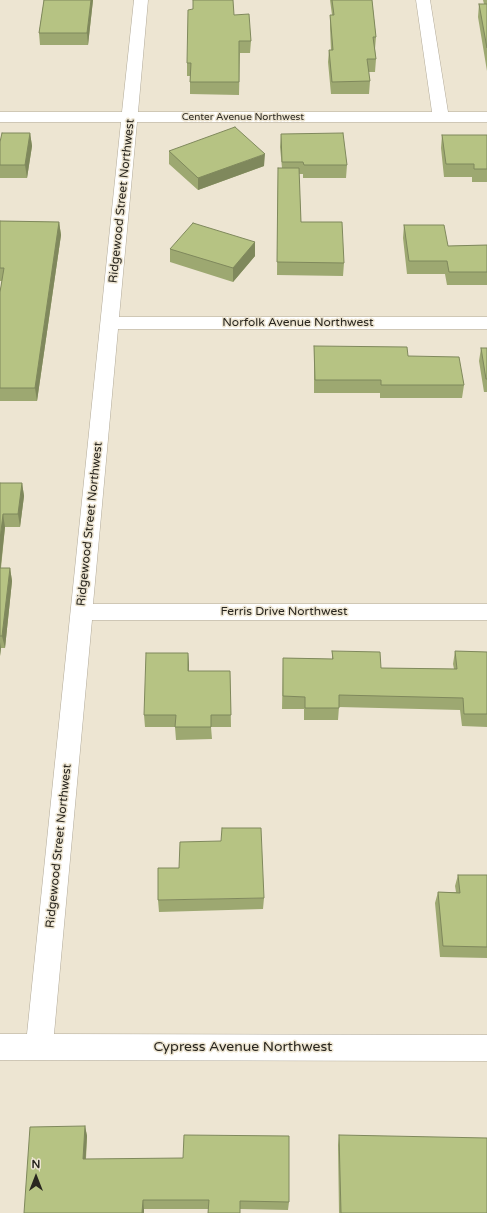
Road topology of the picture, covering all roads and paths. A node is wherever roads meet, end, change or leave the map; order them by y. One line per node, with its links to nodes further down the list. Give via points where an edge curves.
1 (141, 0): 4 (street, Ridgewood Street Northwest)
2 (423, 0): 5 (street)
3 (0, 117): 4 (street, Center Avenue Northwest)
4 (130, 117): 5 (street, Center Avenue Northwest); 7 (street, Ridgewood Street Northwest)
5 (441, 117): 6 (street, Center Avenue Northwest)
6 (487, 117)
7 (110, 323): 8 (street, Norfolk Avenue Northwest); 9 (street, Ridgewood Street Northwest)
8 (487, 323)
9 (82, 612): 10 (street, Ferris Drive Northwest); 12 (street, Ridgewood Street Northwest)
10 (487, 612)
11 (0, 1047): 12 (street, Cypress Avenue Northwest)
12 (39, 1047): 13 (street, Cypress Avenue Northwest)
13 (487, 1048)

